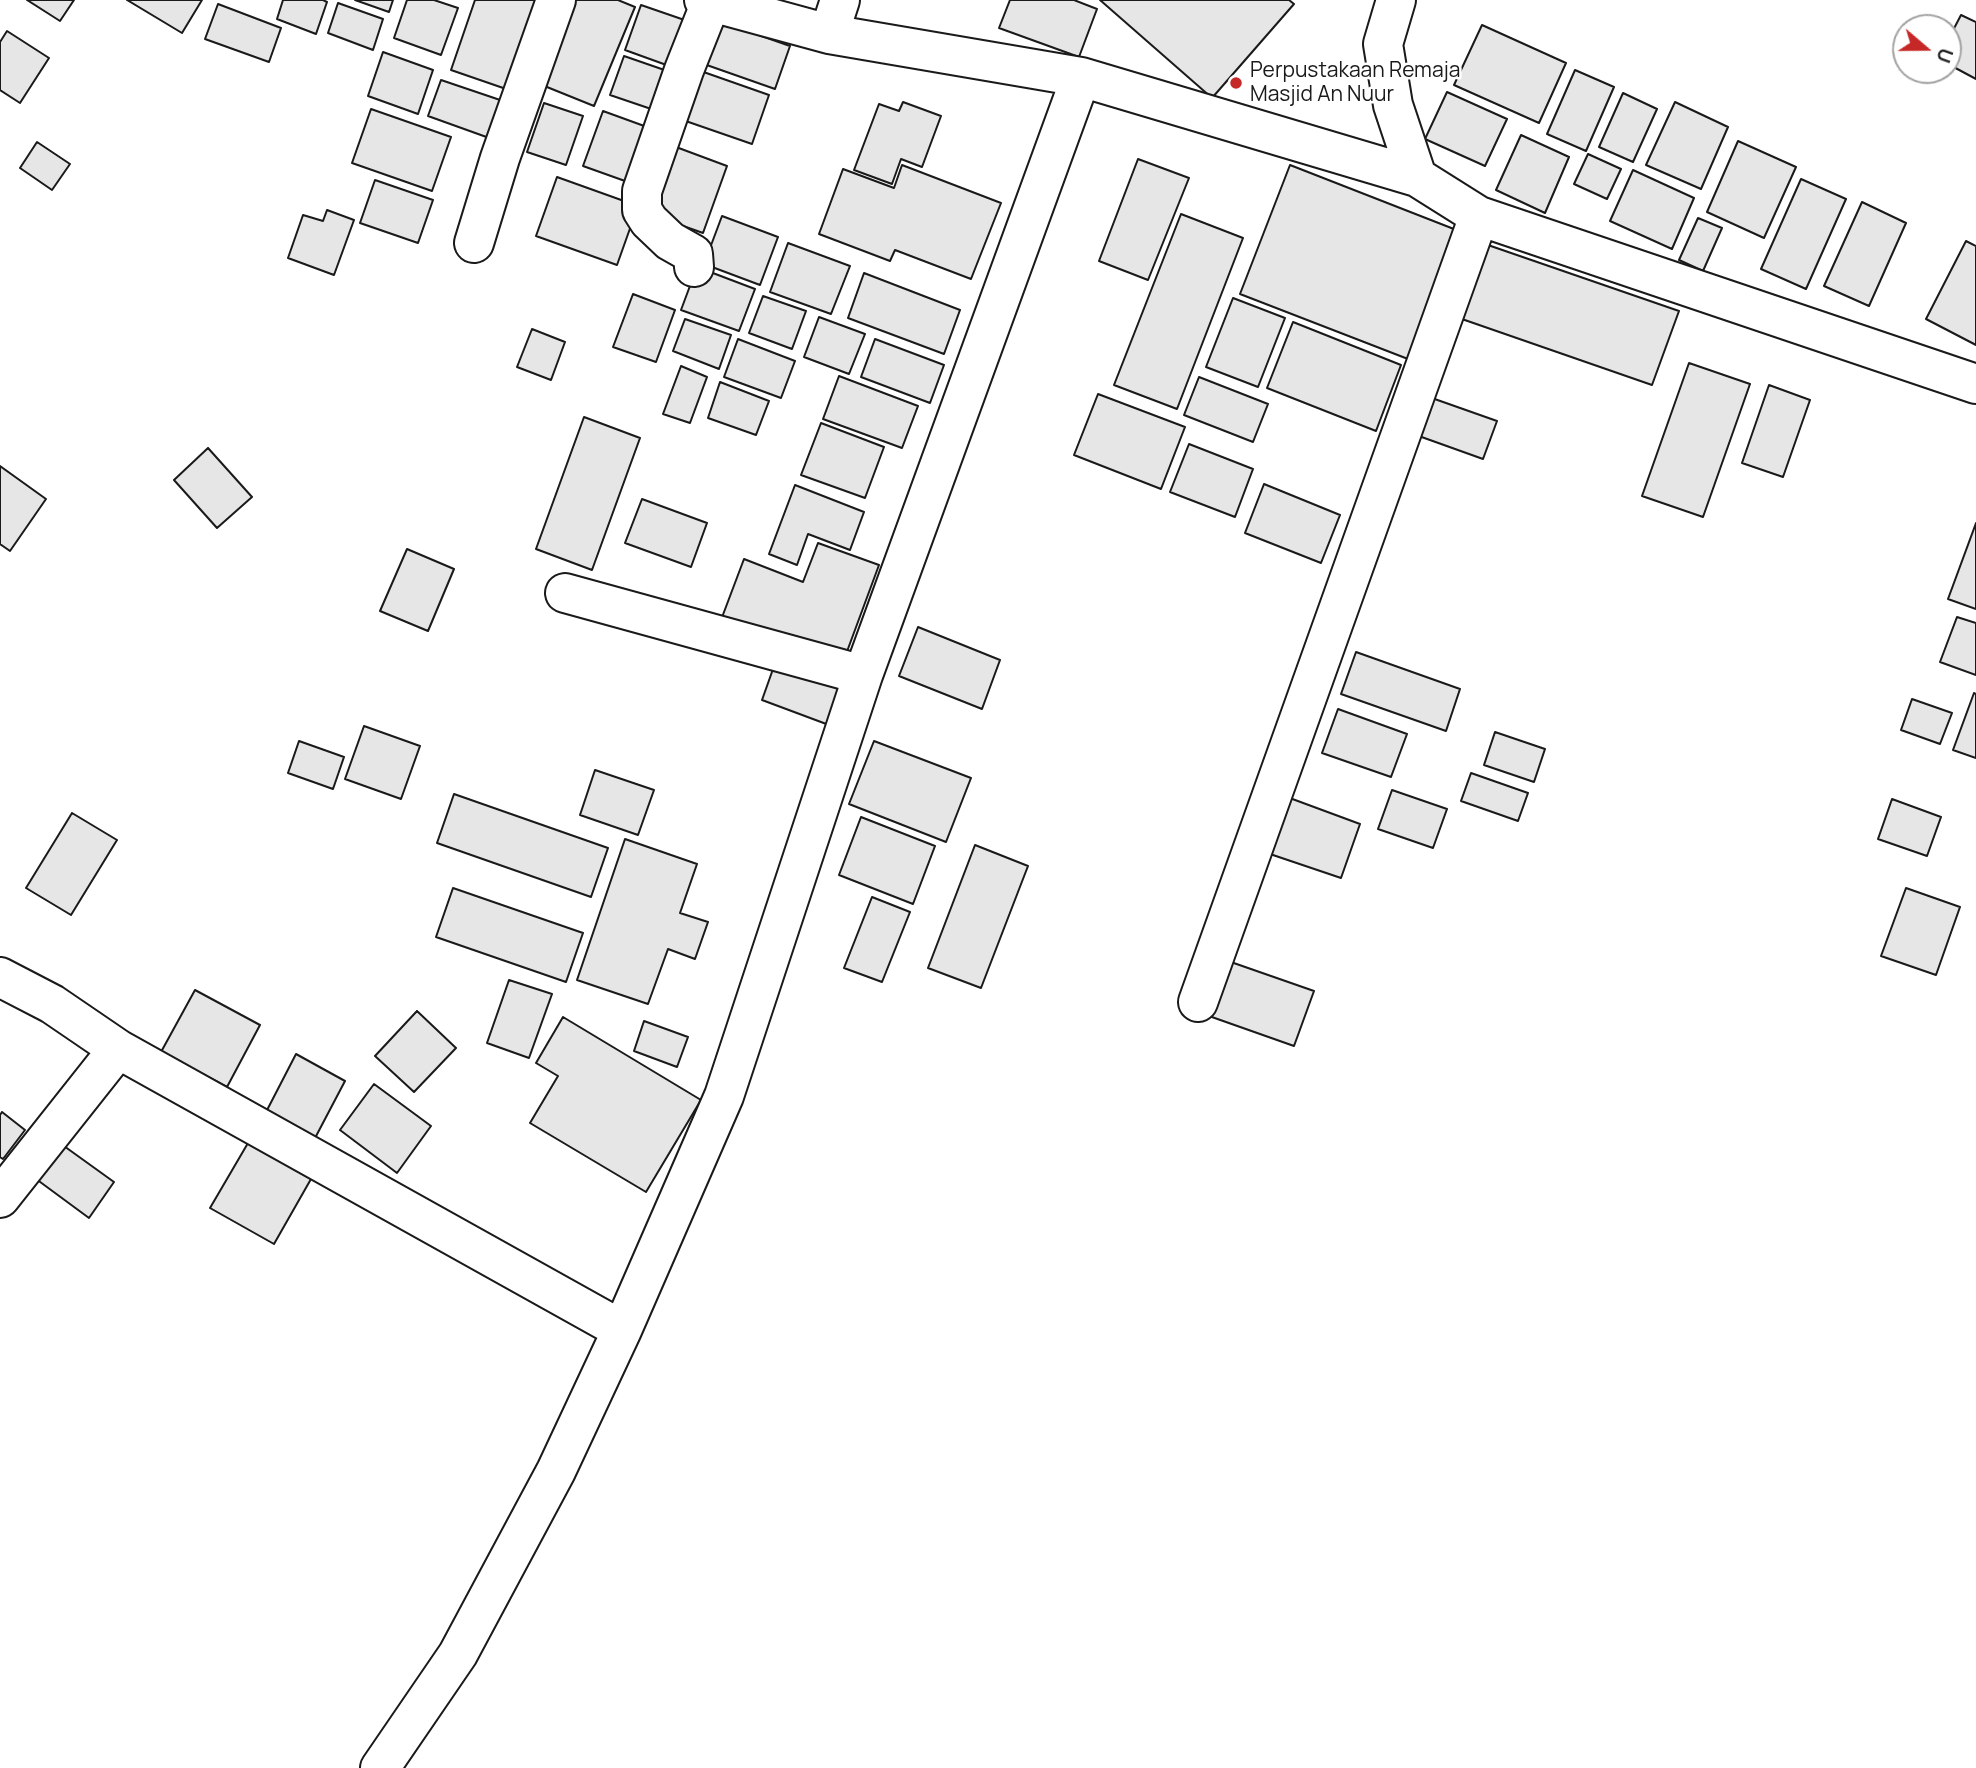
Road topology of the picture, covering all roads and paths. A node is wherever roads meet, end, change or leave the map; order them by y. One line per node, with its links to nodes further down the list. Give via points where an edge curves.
1 (556, 0): 8 (street)
2 (1396, 0): 6 (street, via 1383,44 1393,105)
3 (708, 1): 4 (street); 9 (street, via 642,191 642,209 649,221 693,254)
4 (834, 17): 5 (street)
5 (1081, 77): 6 (street); 12 (street)
6 (1417, 177): 7 (street)
7 (1479, 216): 10 (street); 14 (street)
8 (474, 243)
9 (694, 267)
10 (1976, 384)
11 (565, 593): 12 (street)
12 (863, 674): 17 (street, via 724,1096)
13 (0, 977): 15 (street, via 52,1004)
14 (1198, 1002)
15 (118, 1049): 16 (street); 17 (street)
16 (0, 1198)
17 (622, 1330): 18 (street, via 556,1471 458,1654)
18 (380, 1768)

